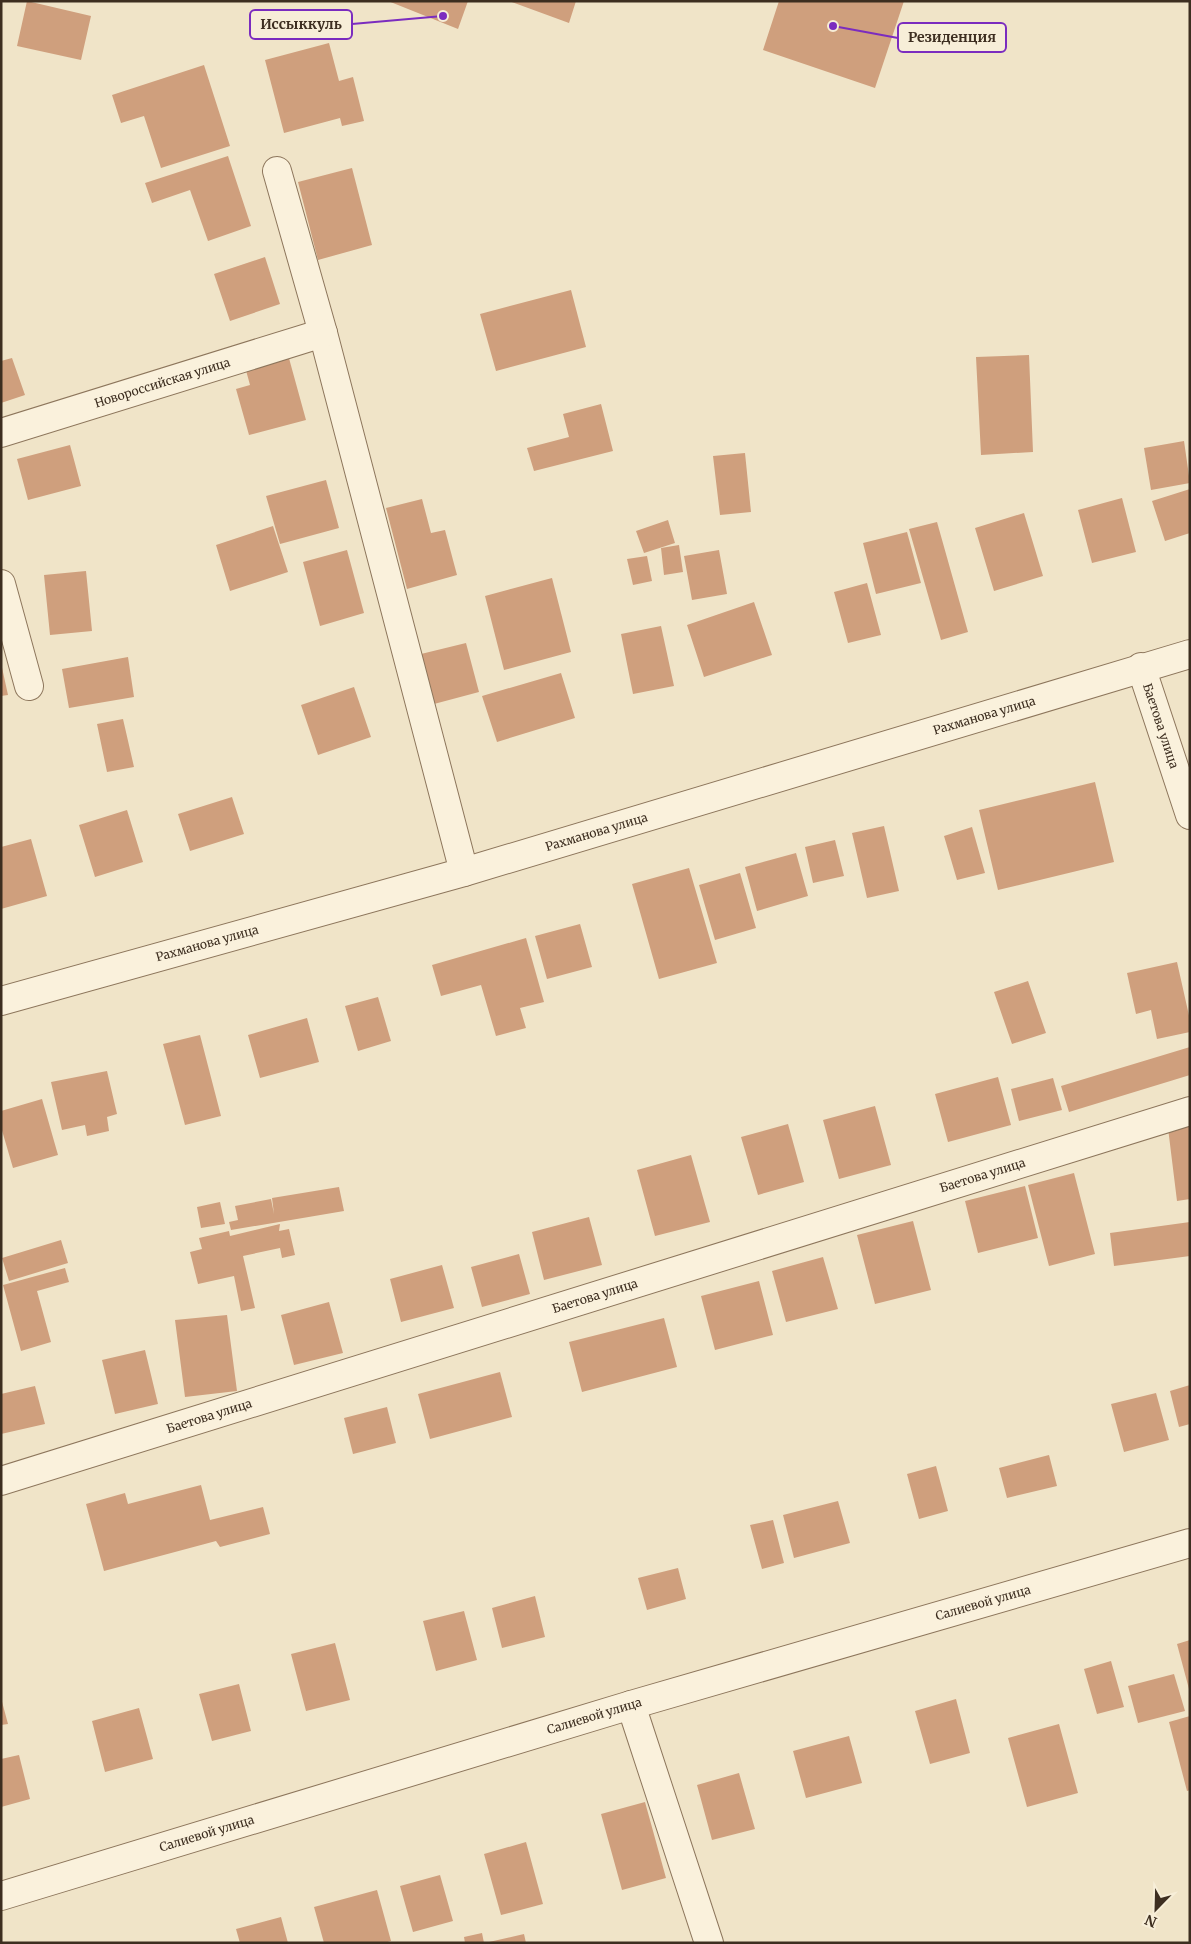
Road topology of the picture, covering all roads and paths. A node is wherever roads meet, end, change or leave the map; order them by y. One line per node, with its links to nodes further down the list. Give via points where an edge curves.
1 (277, 171): 2 (street)
2 (323, 333): 3 (street, Новороссийская улица); 9 (street)
3 (1, 433)
4 (1, 584): 7 (street)
5 (1190, 654): 6 (street, Рахманова улица)
6 (1142, 667): 8 (street, Баетова улица); 9 (street, Рахманова улица)
7 (30, 686)
8 (1190, 815)
9 (464, 872): 10 (street, Рахманова улица)
10 (1, 1001)
11 (1190, 1111): 12 (street, Баетова улица)
12 (1, 1481)
13 (1190, 1543): 14 (street, Салиевой улица)
14 (631, 1705): 15 (street, Салиевой улица); 16 (street)
15 (1, 1896)
16 (709, 1943)

